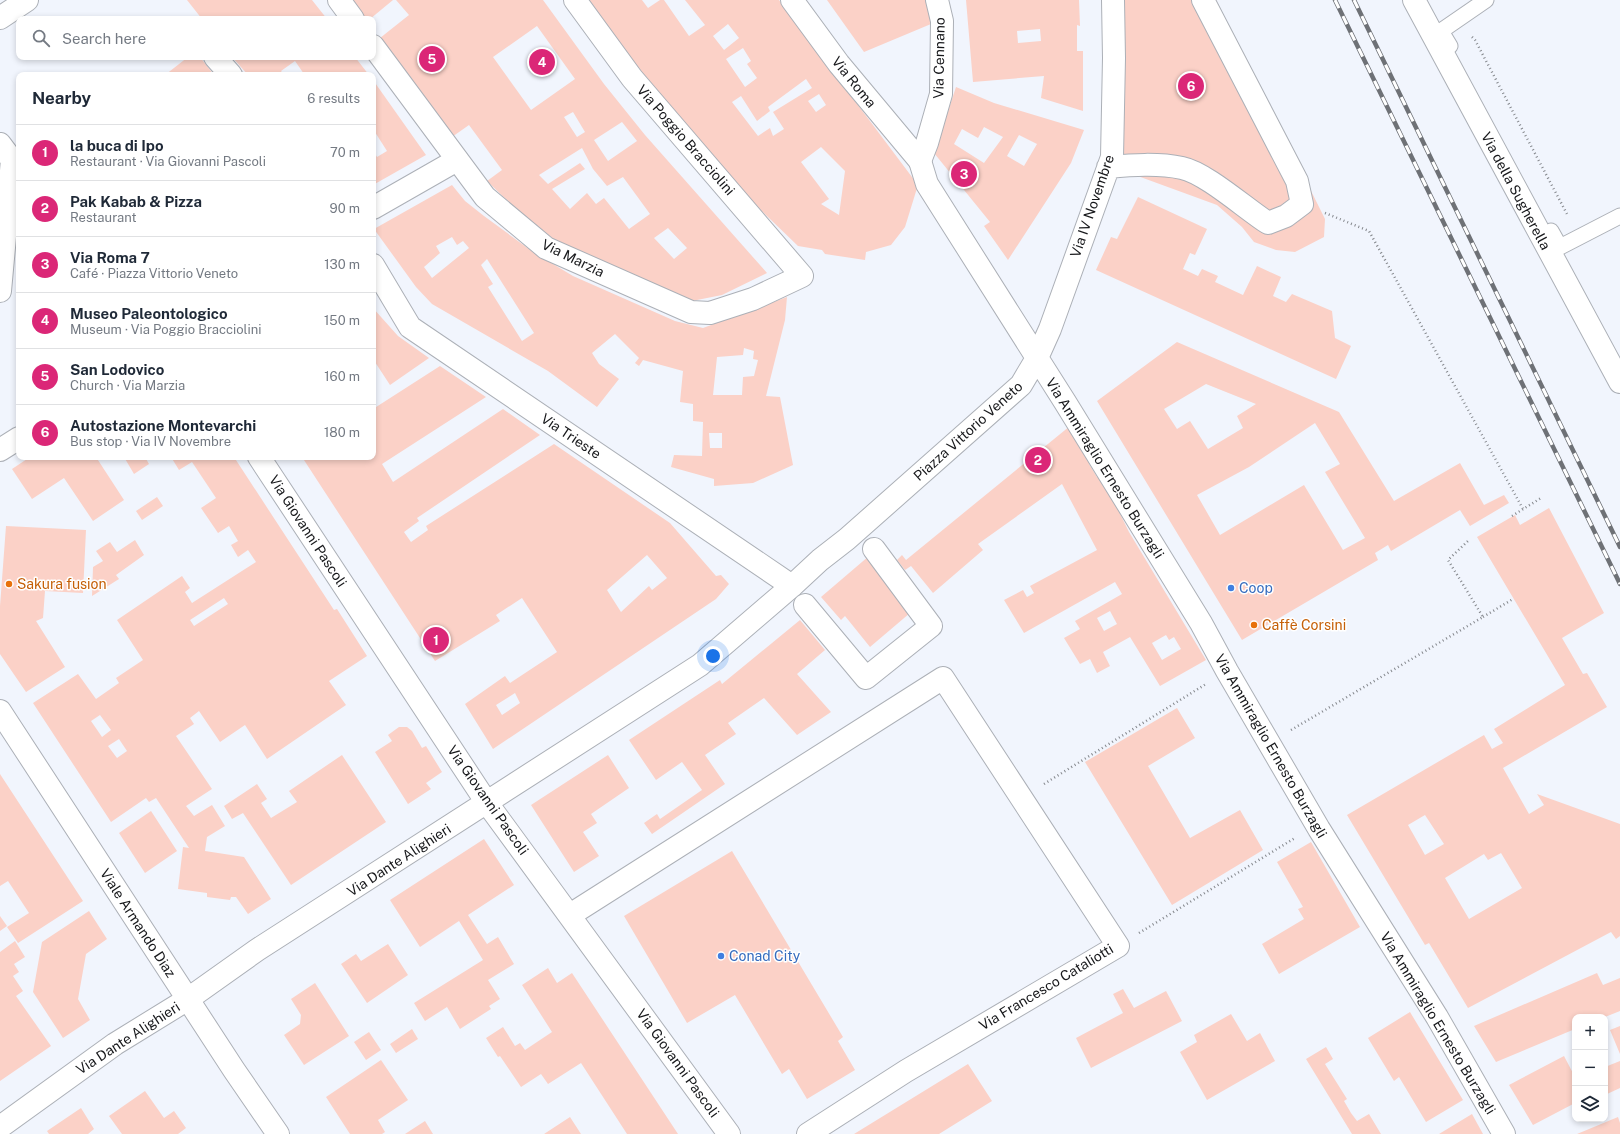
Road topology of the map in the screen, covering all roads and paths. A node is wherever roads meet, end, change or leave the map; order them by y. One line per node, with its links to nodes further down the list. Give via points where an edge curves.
1 (27, 0): 11 (street)
2 (339, 0): 10 (street)
3 (575, 0): 25 (street, Via Poggio Bracciolini, via 632,78)
4 (792, 0): 18 (street, Via Roma, via 839,64)
5 (937, 0): 18 (street, Via Cennano, via 942,21 941,94)
6 (1113, 0): 19 (street, Via IV Novembre, via 1112,157)
7 (1202, 0): 20 (street, via 1297,181)
8 (1414, 0): 28 (street, Via della Sugherella)
9 (1486, 0): 12 (lane)
10 (351, 16)
11 (0, 18)
12 (1451, 24): 23 (path, via 1475,40 1569,218); 23 (lane, via 1441,31 1447,42 1560,248)
13 (376, 50): 17 (street, Via Marzia)
14 (219, 60): 15 (street)
15 (229, 72)
16 (0, 144): 26 (street, via 12,160)
17 (457, 160): 21 (street); 25 (street, Via Marzia, via 485,197 546,248 691,312 710,313 753,299)
18 (920, 161): 27 (street, via 927,184)
19 (1108, 167): 20 (street, via 1137,164 1183,168 1214,184 1268,223 1286,216); 27 (street, Via IV Novembre, via 1050,329)
20 (1302, 204): 33 (path, via 1369,231)
21 (376, 206)
22 (1620, 216): 23 (lane)
23 (1570, 242)
24 (376, 270): 37 (street, Via Trieste, via 410,327)
25 (802, 276)
26 (0, 291)
27 (1037, 358): 37 (street, Piazza Vittorio Veneto, via 1022,385); 41 (street, Via Ammiraglio Ernesto Burzagli, via 1202,623)
28 (1620, 382)
29 (16, 440): 30 (street)
30 (0, 450)
31 (261, 460): 45 (street, Via Giovanni Pascoli)
32 (1541, 498): 33 (path)
33 (1523, 509): 34 (path)
34 (1512, 516)
35 (1468, 541): 40 (path, via 1448,560)
36 (874, 548): 39 (street, via 931,626 866,678)
37 (792, 586): 45 (street, Via Dante Alighieri, via 700,665)
38 (1513, 599): 40 (path)
39 (805, 605)
40 (1483, 617): 43 (path)
41 (1227, 671): 43 (street, Via Ammiraglio Ernesto Burzagli); 44 (path)
42 (0, 711): 49 (street, Viale Armando Diaz)
43 (1270, 743): 54 (street, Via Ammiraglio Ernesto Burzagli, via 1319,829 1437,1017)
44 (1022, 797): 47 (street, Via Francesco Cataliotti, via 943,678); 48 (street, Via Francesco Cataliotti)
45 (488, 803): 47 (street, Via Giovanni Pascoli); 49 (street, Via Dante Alighieri, via 257,950)
46 (1298, 837): 48 (path)
47 (570, 915): 52 (street, Via Giovanni Pascoli)
48 (1118, 946): 53 (street, Via Francesco Cataliotti, via 906,1071)
49 (188, 999): 50 (street, Via Dante Alighieri, via 115,1044); 51 (street, Viale Armando Diaz)
50 (0, 1127)
51 (278, 1134)
52 (729, 1134)
53 (808, 1134)
54 (1504, 1134)

